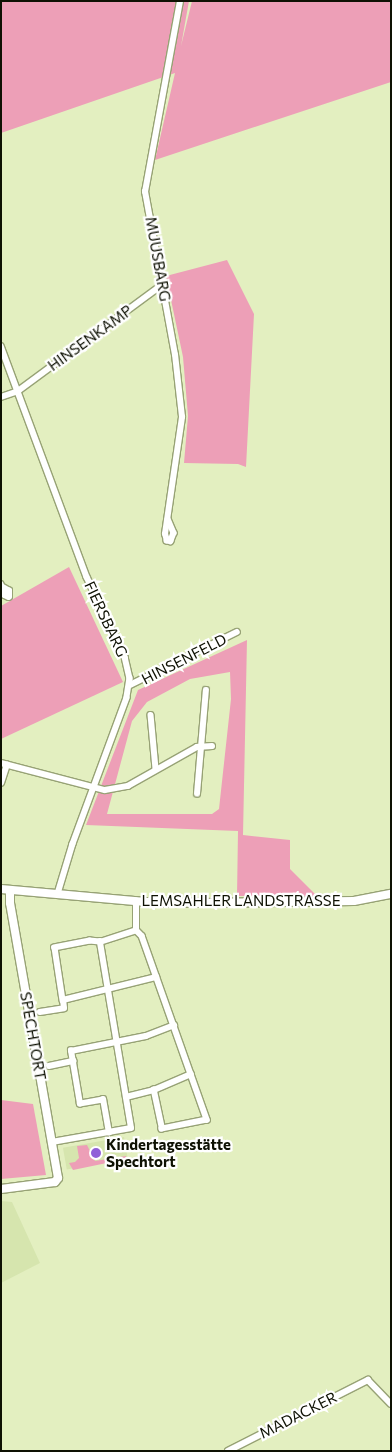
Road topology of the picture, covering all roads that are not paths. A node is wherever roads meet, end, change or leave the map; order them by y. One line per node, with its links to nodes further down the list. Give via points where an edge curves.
1 (180, 1): 2 (street, MUUSBARG, via 145,192)
2 (162, 285): 4 (street, HINSENKAMP); 6 (street, MUUSBARG, via 182,417)
3 (1, 346): 4 (street, FIERSBARG)
4 (18, 391): 5 (street, HINSENKAMP); 8 (street, FIERSBARG, via 87,577 130,672)
5 (1, 397)
6 (168, 519)
7 (236, 632): 8 (street, HINSENFELD)
8 (130, 685): 16 (street)
9 (206, 690): 11 (street)
10 (151, 715): 14 (street)
11 (202, 746): 12 (street); 14 (street, via 186,751); 17 (street)
12 (212, 746)
13 (4, 764): 15 (street); 16 (street)
14 (156, 769): 16 (street, via 128,786 105,790)
15 (1, 783)
16 (93, 788): 20 (street)
17 (197, 794)
18 (1, 889): 19 (main road, LEMSAHLER LANDSTRASSE)
19 (10, 890): 20 (main road, LEMSAHLER LANDSTRASSE); 37 (main road, SPECHTORT)
20 (58, 894): 22 (main road, LEMSAHLER LANDSTRASSE)
21 (391, 894): 22 (main road, LEMSAHLER LANDSTRASSE, via 354,901 203,903)
22 (136, 900): 23 (street)
23 (136, 930): 24 (street); 25 (street, via 142,936)
24 (100, 942): 26 (street); 27 (street, via 56,948)
25 (156, 977): 26 (street); 29 (street)
26 (107, 991): 27 (street); 30 (street)
27 (63, 1000): 28 (street, via 64,1008)
28 (40, 1012)
29 (174, 1025): 30 (street, via 146,1036); 33 (street)
30 (116, 1042): 31 (street, via 71,1051); 35 (street)
31 (73, 1061): 32 (street); 36 (street, via 80,1104 103,1100)
32 (49, 1066)
33 (191, 1074): 34 (street); 34 (street, via 207,1120 162,1129)
34 (154, 1090): 35 (street)
35 (126, 1097): 36 (street, via 131,1128)
36 (109, 1132): 37 (street)
37 (52, 1142): 38 (main road, SPECHTORT, via 58,1178 55,1182)
38 (1, 1189)
39 (391, 1404): 40 (street, MADACKER, via 368,1380)
40 (228, 1451)

